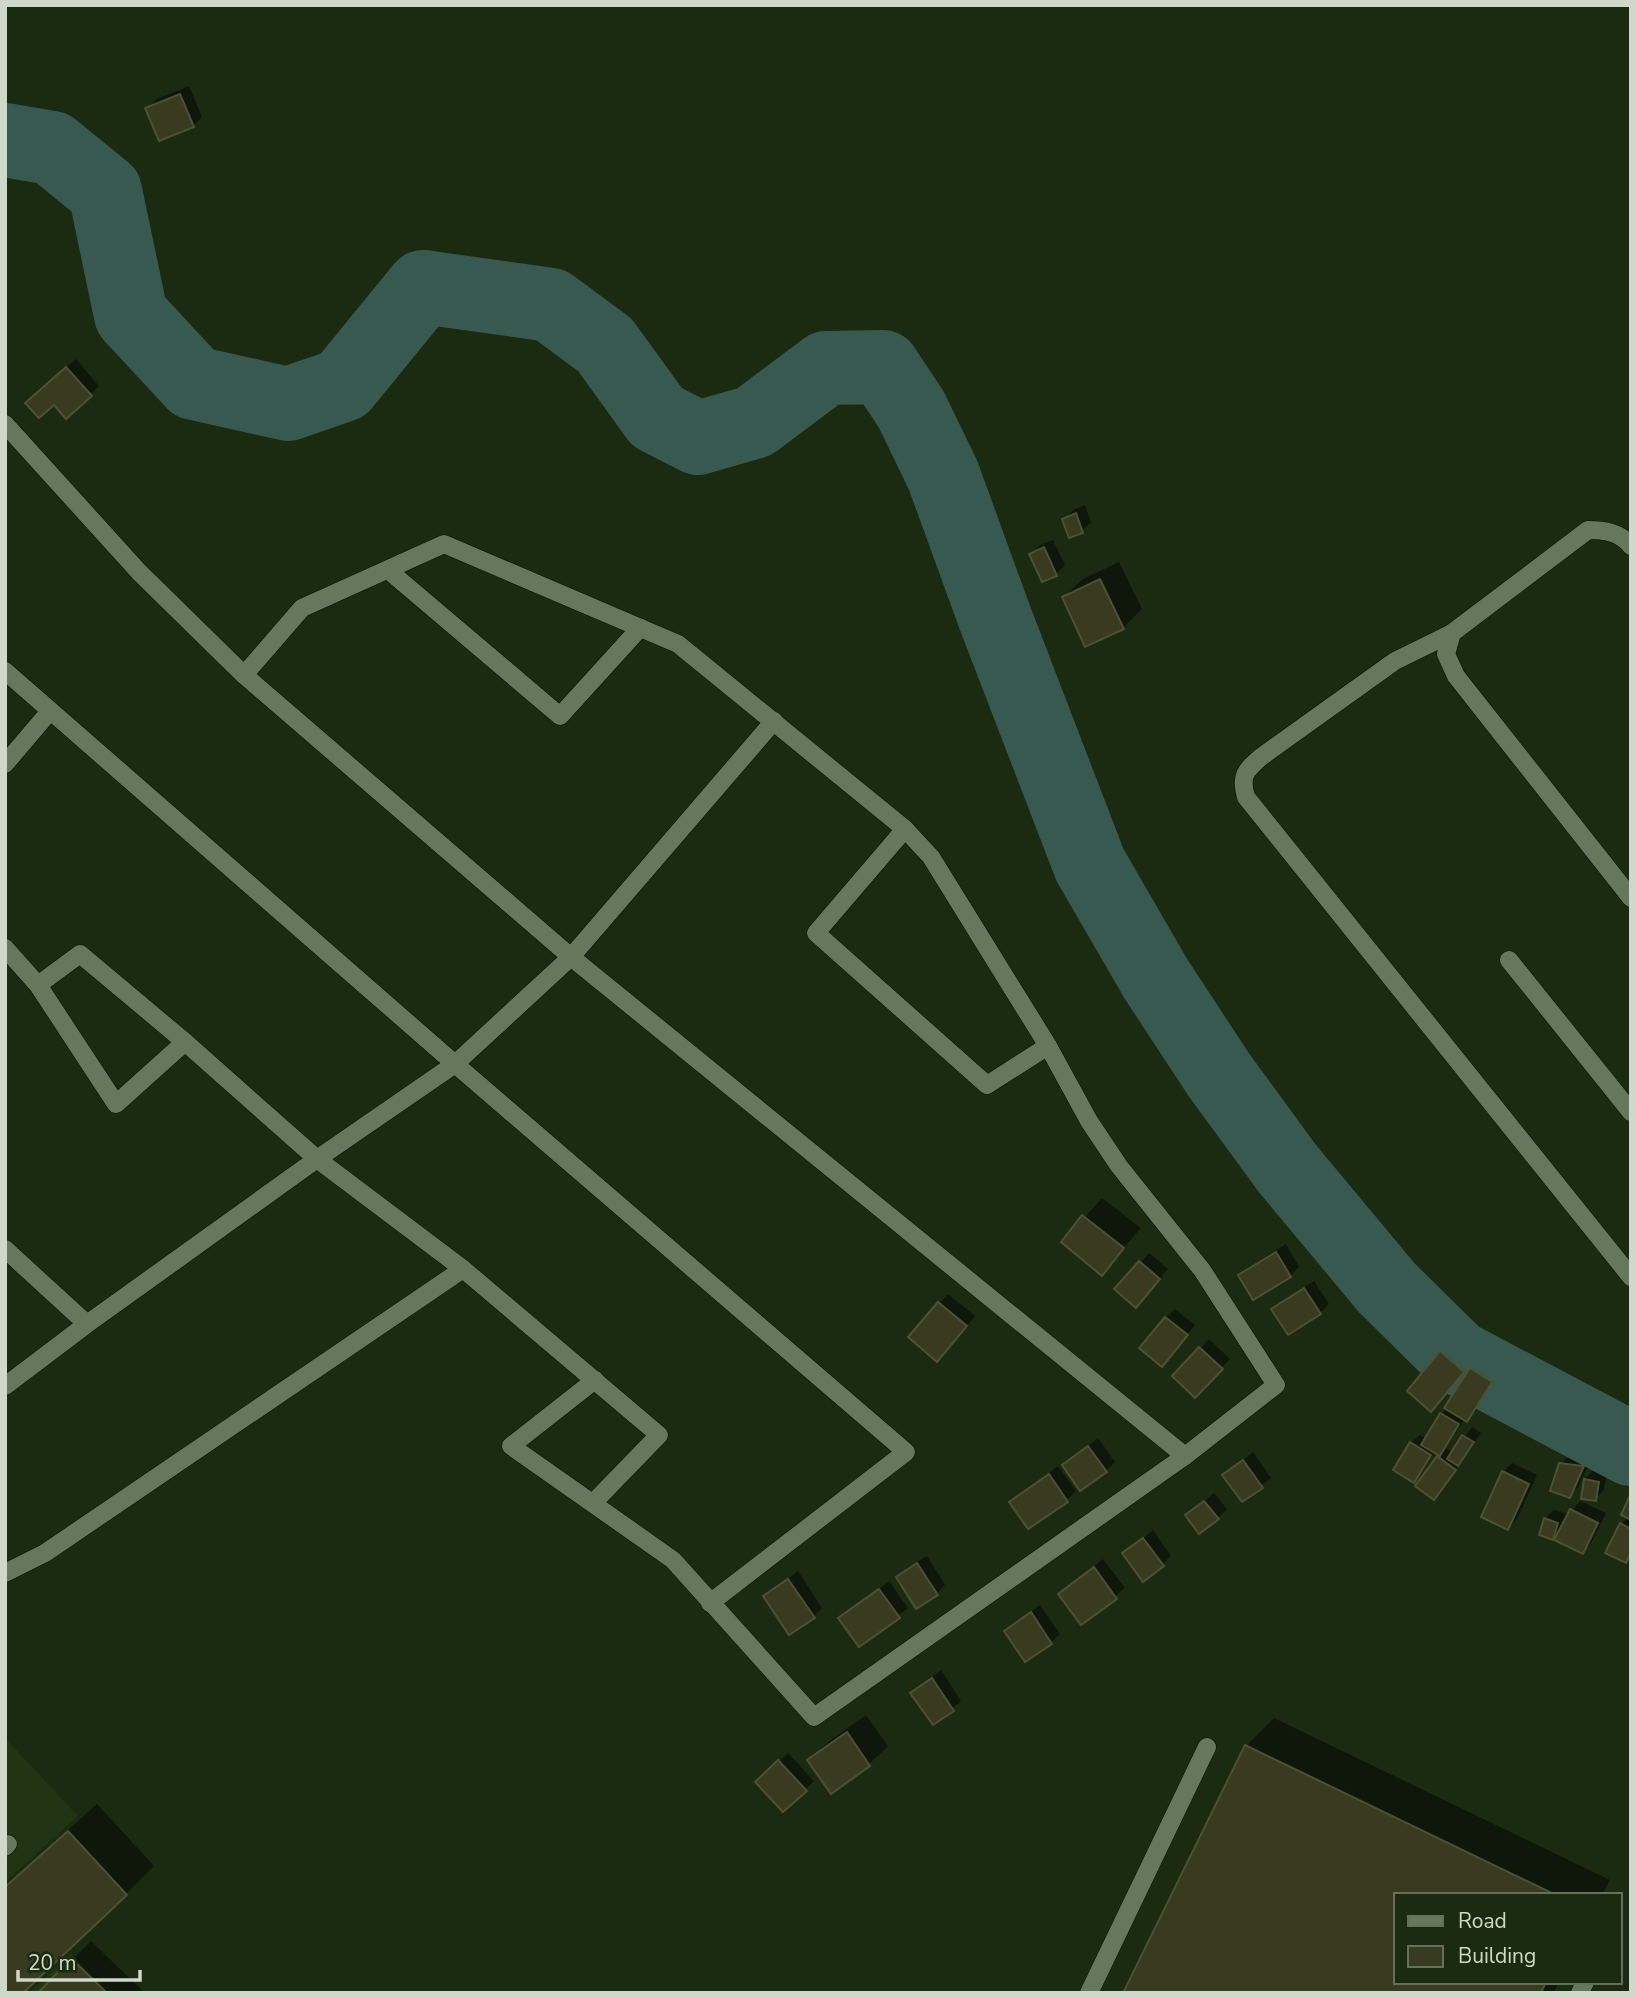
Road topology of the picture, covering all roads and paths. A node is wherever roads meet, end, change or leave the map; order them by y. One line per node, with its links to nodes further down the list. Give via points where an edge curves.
1 (5, 424): 7 (street, via 139,572)
2 (1631, 546): 5 (street, via 1607,530 1588,530)
3 (388, 570): 4 (street, via 444,544); 4 (street, via 560,716); 7 (street, via 302,608)
4 (640, 628): 9 (street, via 678,644)
5 (1452, 633): 12 (street, via 1446,654 1456,676); 24 (street, via 1395,661 1261,757 1247,770 1242,783 1257,812)
6 (5, 671): 8 (street)
7 (244, 675): 14 (street)
8 (50, 711): 10 (street); 19 (street)
9 (774, 721): 11 (street); 14 (street)
10 (5, 764)
11 (905, 829): 18 (street, via 931,857); 18 (street, via 816,933 987,1085)
12 (1631, 898)
13 (5, 948): 16 (street)
14 (571, 957): 19 (street); 28 (street)
15 (1509, 960): 20 (street)
16 (38, 985): 17 (street, via 80,954); 17 (street, via 116,1104)
17 (185, 1042): 21 (street)
18 (1048, 1046): 28 (street, via 1119,1166 1202,1270 1276,1385)
19 (455, 1064): 21 (street); 31 (street, via 906,1452)
20 (1631, 1112)
21 (317, 1159): 23 (street); 25 (street)
22 (5, 1249): 25 (street)
23 (463, 1269): 26 (street); 30 (street, via 57,1545)
24 (1631, 1277)
25 (87, 1324): 27 (street)
26 (595, 1380): 29 (street, via 659,1435); 29 (street, via 511,1446)
27 (5, 1386)
28 (1185, 1456): 31 (street, via 814,1717)
29 (593, 1503): 31 (street, via 673,1560)
30 (5, 1573)
31 (710, 1603)
32 (1207, 1747): 33 (street)
33 (1088, 1993)

